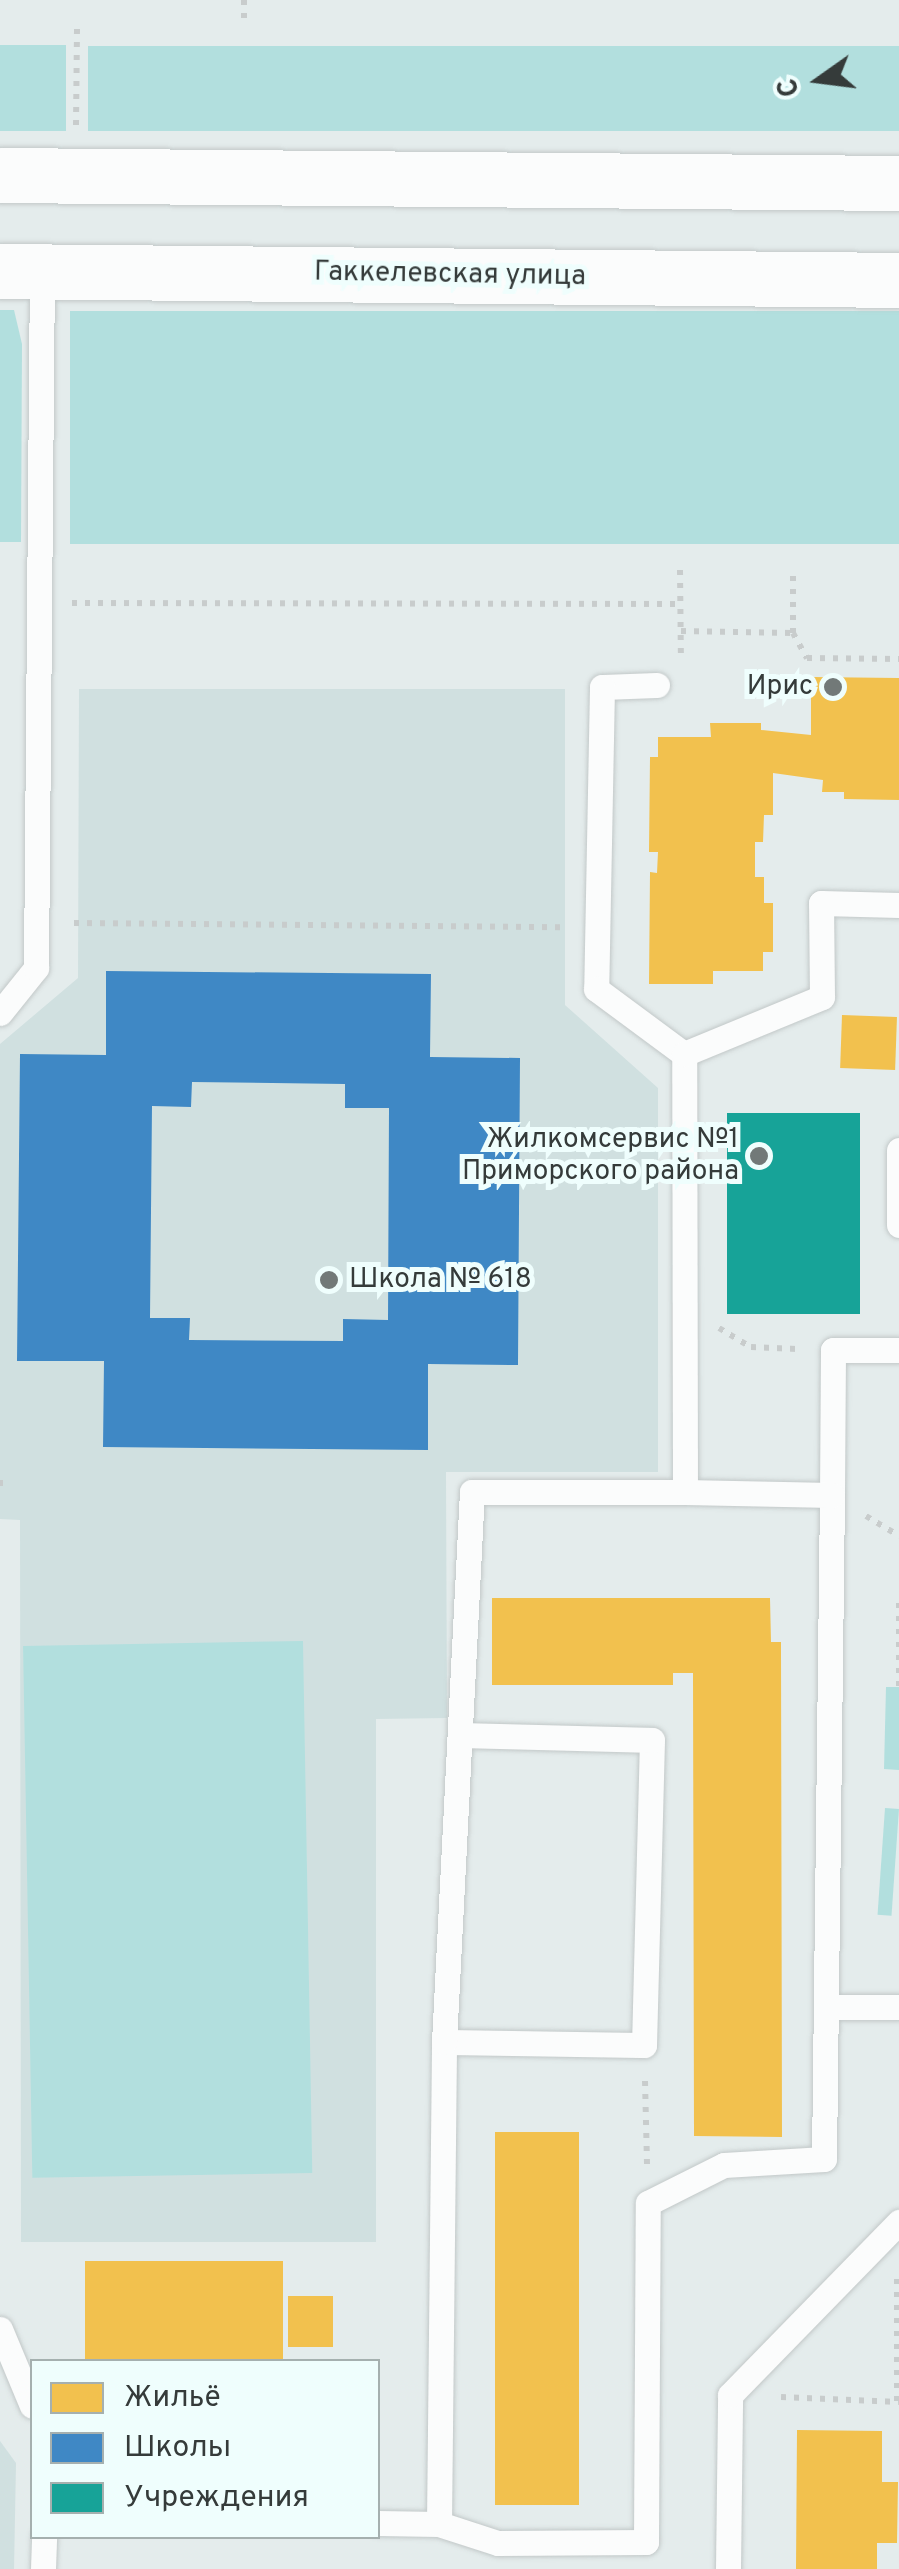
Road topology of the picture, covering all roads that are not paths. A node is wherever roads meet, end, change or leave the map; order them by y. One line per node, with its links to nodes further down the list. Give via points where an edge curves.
1 (0, 175): 2 (main road)
2 (899, 183)
3 (21, 271): 4 (main road, Гаккелевская улица); 7 (lane, via 38,922 36,968)
4 (899, 280)
5 (657, 686): 8 (lane, via 602,687 596,989)
6 (899, 905): 8 (lane, via 821,903 822,998)
7 (0, 1013)
8 (684, 1054): 12 (lane)
9 (899, 1150): 10 (lane)
10 (899, 1225)
11 (899, 1350): 13 (lane, via 833,1350)
12 (686, 1492): 13 (lane); 14 (lane, via 472,1492)
13 (832, 1495): 16 (lane)
14 (462, 1735): 17 (lane); 17 (lane, via 652,1740 644,2045)
15 (899, 2007): 16 (lane)
16 (828, 2008): 22 (lane, via 824,2158 724,2165 648,2204 646,2542 498,2543)
17 (444, 2042): 22 (lane)
18 (898, 2223): 25 (lane, via 730,2395)
19 (0, 2330): 20 (lane)
20 (30, 2401)
21 (380, 2522): 22 (lane)
22 (439, 2524)
23 (44, 2539): 24 (lane)
24 (43, 2569)
25 (728, 2569)

